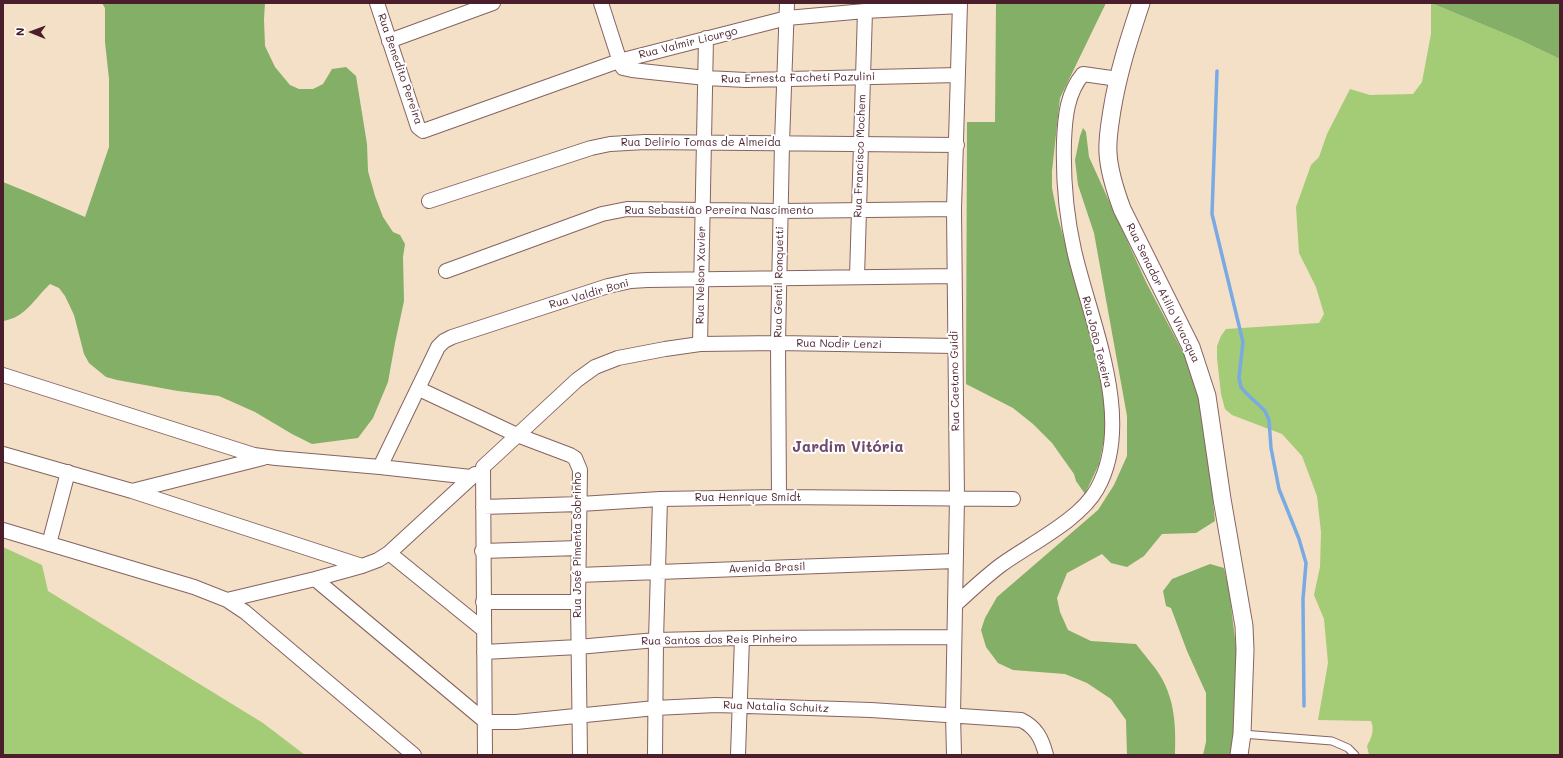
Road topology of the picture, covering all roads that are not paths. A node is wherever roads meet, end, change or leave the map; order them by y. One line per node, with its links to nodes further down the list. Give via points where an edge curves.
1 (377, 3): 10 (street, Rua Benedito Pereira)
2 (493, 3): 10 (street)
3 (601, 3): 11 (street)
4 (787, 3): 8 (street, Rua Gentil Ronquetti)
5 (1141, 3): 15 (street, Rua Senador Atilio Vivacqua)
6 (960, 5): 7 (street, Rua Valmir Licurgo); 12 (street, Rua Caetano Guidi)
7 (865, 11): 8 (street, Rua Valmir Licurgo); 13 (street, Rua Francisco Mochem)
8 (787, 18): 9 (street, Rua Valmir Licurgo); 16 (street, Rua Gentil Ronquetti)
9 (706, 38): 11 (street, Rua Valmir Licurgo); 14 (street, Rua Nelson Xavier)
10 (389, 42): 17 (street, Rua Benedito Pereira, via 418,126 420,130)
11 (619, 61): 14 (street, Rua Ernesta Facheti Pazulini, via 624,68 632,70); 17 (street, Rua Valmir Licurgo)
12 (958, 75): 13 (street, Rua Ernesta Facheti Pazulini); 21 (street, Rua Caetano Guidi)
13 (862, 77): 16 (street, Rua Ernesta Facheti Pazulini); 20 (street, Rua Francisco Mochem)
14 (706, 78): 16 (street, Rua Ernesta Facheti Pazulini); 18 (street, Rua Nelson Xavier)
15 (1118, 79): 64 (street, Rua João Texeira, via 1083,74 1072,90 1065,127 1065,191 1071,234 1105,365 1111,405 1110,452 1103,478 1092,498 1080,510 1000,566); 76 (street, Rua Senador Atilio Vivacqua, via 1108,131 1108,151 1114,186 1122,209 1191,347 1204,383 1209,407 1244,626)
16 (784, 80): 19 (street, Rua Gentil Ronquetti)
17 (426, 130)
18 (704, 142): 19 (street, Rua Delirio Tomas de Almeida); 22 (street, Rua Delirio Tomas de Almeida, via 628,142 591,148); 24 (street, Rua Nelson Xavier)
19 (782, 143): 20 (street, Rua Delirio Tomas de Almeida); 25 (street, Rua Gentil Ronquetti)
20 (861, 144): 21 (street, Rua Delirio Tomas de Almeida); 26 (street, Rua Francisco Mochem)
21 (957, 145): 23 (street, Rua Caetano Guidi)
22 (430, 201)
23 (954, 209): 26 (street, Rua Sebastião Pereira Nascimento); 28 (street, Rua Caetano Guidi)
24 (702, 210): 25 (street, Rua Sebastião Pereira Nascimento); 27 (street, Rua Sebastião Pereira Nascimento, via 640,209 610,212); 31 (street, Rua Nelson Xavier)
25 (781, 211): 26 (street, Rua Sebastião Pereira Nascimento); 30 (street, Rua Gentil Ronquetti)
26 (859, 211): 29 (street, Rua Francisco Mochem)
27 (446, 271)
28 (954, 276): 29 (street, Rua Valdir Boni); 34 (street, Rua Caetano Guidi)
29 (857, 277): 30 (street, Rua Valdir Boni)
30 (780, 278): 31 (street, Rua Valdir Boni); 32 (street, Rua Gentil Ronquetti)
31 (701, 279): 33 (street, Rua Nelson Xavier); 36 (street, Rua Valdir Boni, via 621,282 444,340 438,347)
32 (778, 343): 33 (street, Rua Nodir Lenzi); 34 (street, Rua Nodir Lenzi); 45 (street, Rua Gentil Ronquetti)
33 (700, 344): 37 (street, Rua Nodir Lenzi, via 618,358 595,367 577,380)
34 (955, 346): 46 (street, Rua Caetano Guidi)
35 (3, 375): 39 (street)
36 (419, 389): 37 (street, Rua José Pimenta Sobrinho); 40 (street, Rua Valdir Boni)
37 (517, 435): 41 (street, Rua Nodir Lenzi); 49 (street, Rua José Pimenta Sobrinho, via 575,458 580,470)
38 (3, 454): 42 (street)
39 (268, 458): 40 (street); 44 (street)
40 (380, 467): 43 (street)
41 (482, 467): 43 (street, Rua Nodir Lenzi); 50 (street)
42 (68, 472): 44 (street); 52 (street)
43 (470, 477): 55 (street, Rua Nodir Lenzi)
44 (132, 491): 57 (street)
45 (779, 497): 46 (street, Rua Henrique Smidt); 47 (street, Rua Henrique Smidt)
46 (957, 498): 48 (street, Rua Henrique Smidt); 56 (street, Rua Caetano Guidi)
47 (660, 499): 49 (street, Rua Henrique Smidt); 58 (street)
48 (1013, 499)
49 (580, 504): 50 (street, Rua Henrique Smidt); 53 (street, Rua José Pimenta Sobrinho)
50 (483, 507): 54 (street)
51 (3, 530): 52 (street)
52 (49, 544): 61 (street)
53 (579, 548): 54 (street); 59 (street, Rua José Pimenta Sobrinho)
54 (482, 551): 62 (street)
55 (389, 553): 57 (street, Rua Nodir Lenzi); 65 (street)
56 (955, 561): 58 (street, Avenida Brasil); 64 (street, Rua Caetano Guidi)
57 (362, 566): 60 (street, Rua Nodir Lenzi)
58 (659, 572): 59 (street, Avenida Brasil); 68 (street)
59 (578, 575): 63 (street, Rua José Pimenta Sobrinho)
60 (314, 580): 61 (street, Rua Nodir Lenzi); 75 (street)
61 (227, 600): 77 (street, via 245,612)
62 (483, 602): 63 (street); 65 (street)
63 (578, 602): 69 (street, Rua José Pimenta Sobrinho)
64 (955, 605): 66 (street, Rua Caetano Guidi)
65 (484, 630): 70 (street)
66 (954, 637): 67 (street, Rua Santos dos Reis Pinheiro); 73 (street, Rua Caetano Guidi)
67 (742, 638): 68 (street, Rua Santos dos Reis Pinheiro); 71 (street)
68 (656, 640): 69 (street, Rua Santos dos Reis Pinheiro); 72 (street)
69 (578, 647): 70 (street, Rua Santos dos Reis Pinheiro); 74 (street, Rua José Pimenta Sobrinho)
70 (484, 652): 75 (street)
71 (740, 706): 72 (street, Rua Natalia Schuitz); 73 (street, Rua Natalia Schuitz); 81 (street)
72 (655, 708): 74 (street, Rua Natalia Schuitz); 80 (street)
73 (953, 715): 82 (street, Rua Caetano Guidi); 83 (street, Rua Natalia Schuitz, via 1021,720 1036,732)
74 (580, 716): 75 (street, Rua Natalia Schuitz); 79 (street, Rua José Pimenta Sobrinho)
75 (486, 722): 78 (street)
76 (1242, 734): 84 (street, Rua Senador Atilio Vivacqua); 85 (lane, via 1332,741 1348,748)
77 (414, 755)
78 (485, 755)
79 (580, 755)
80 (655, 755)
81 (738, 755)
82 (954, 755)
83 (1046, 755)
84 (1239, 755)
85 (1355, 755)

